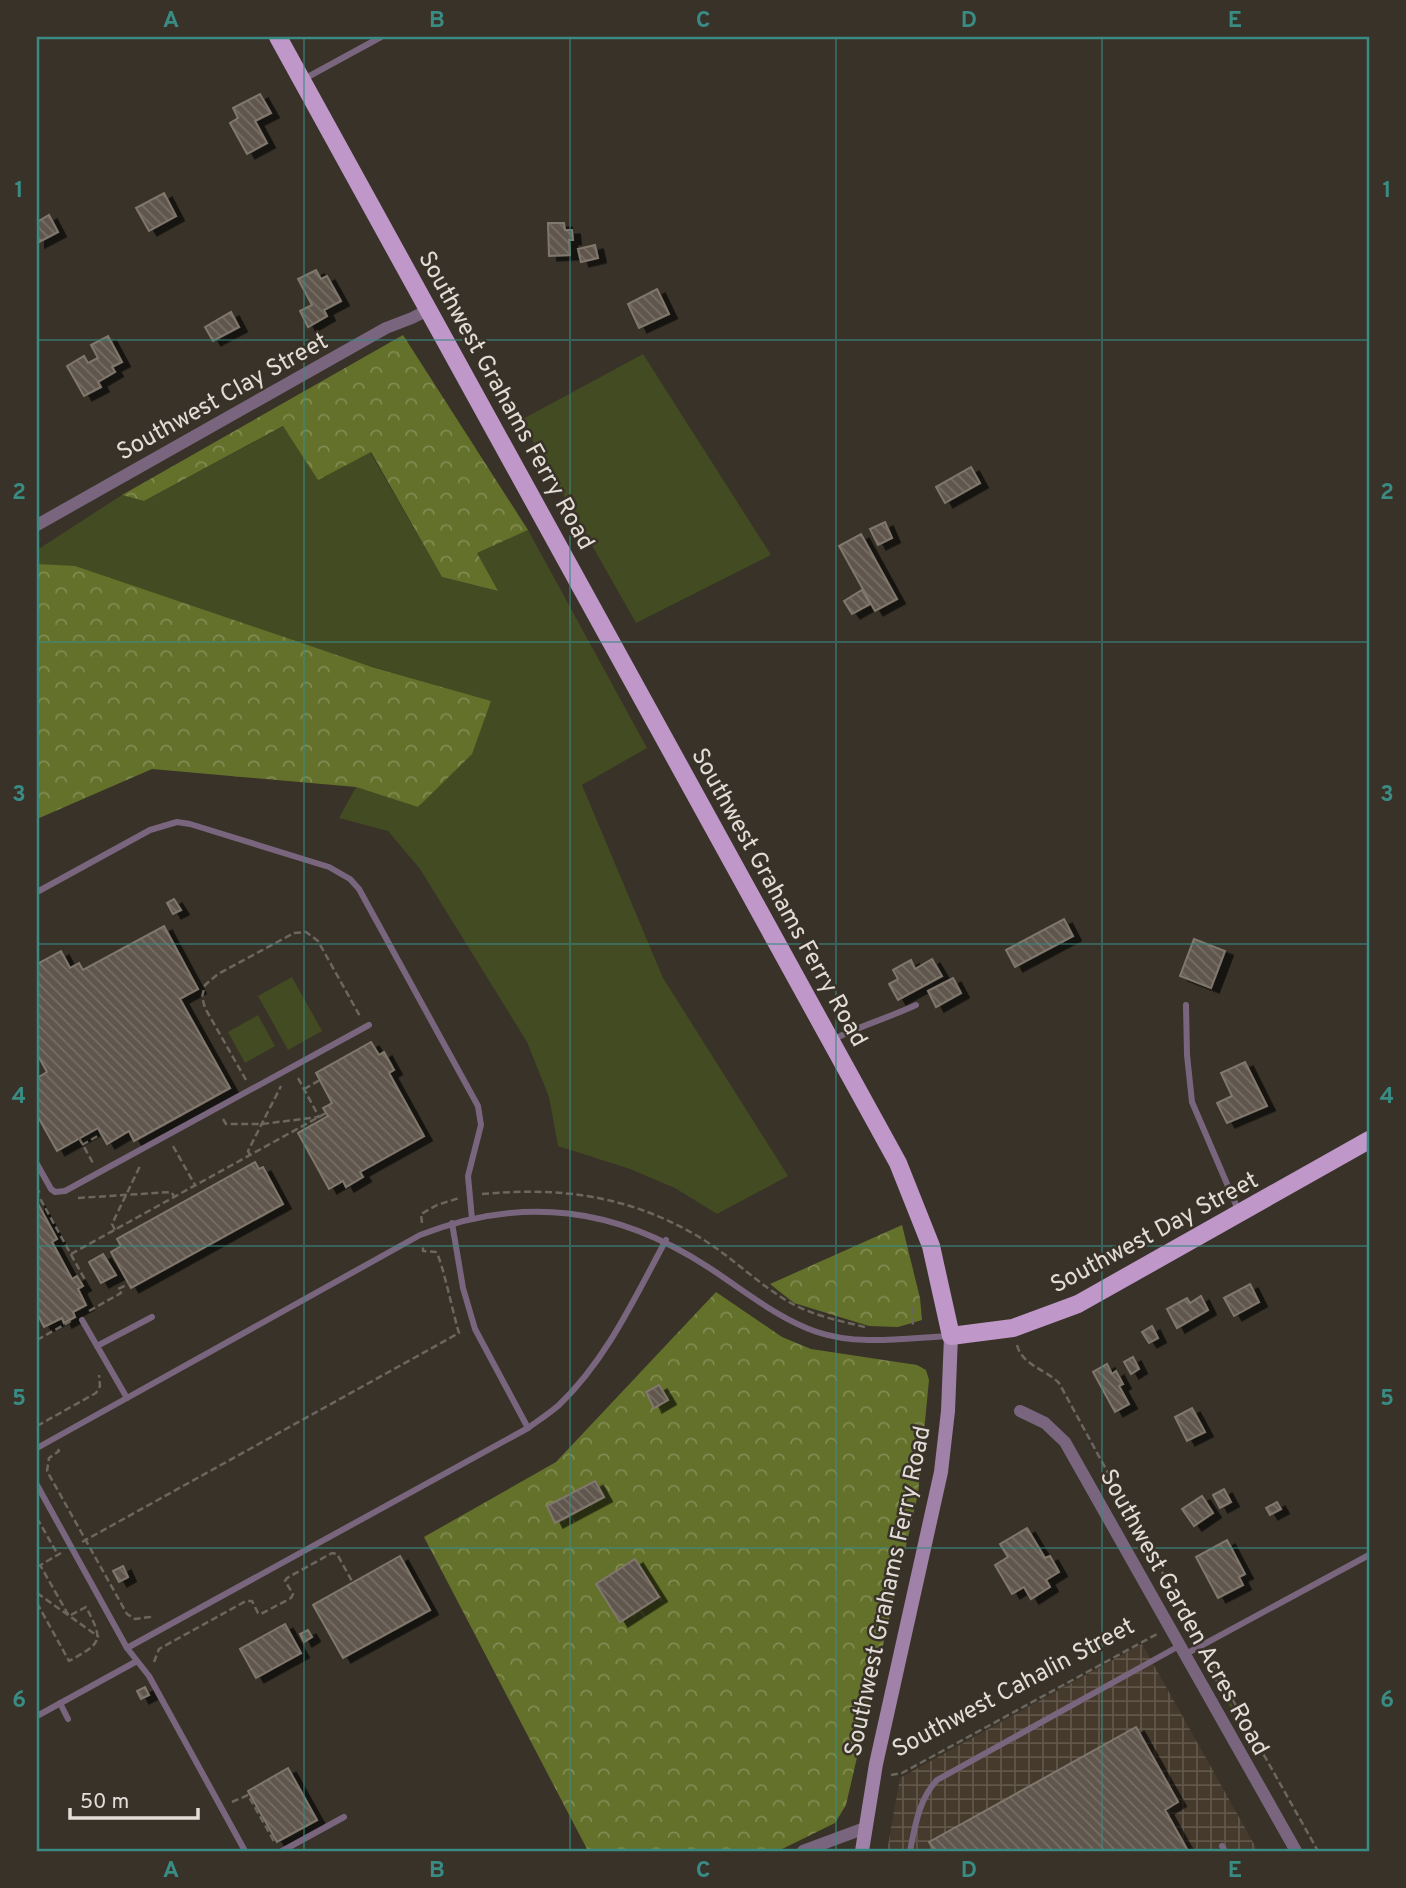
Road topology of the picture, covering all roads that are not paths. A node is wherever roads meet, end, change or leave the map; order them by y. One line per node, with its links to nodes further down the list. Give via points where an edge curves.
1 (278, 37): 3 (main road, Southwest Grahams Ferry Road)
2 (381, 37): 3 (lane)
3 (302, 80): 4 (main road, Southwest Grahams Ferry Road)
4 (430, 309): 5 (street, Southwest Clay Street, via 386,328); 10 (main road, Southwest Grahams Ferry Road)
5 (37, 525)
6 (37, 892): 14 (lane, via 150,830 177,822 329,867 350,879 478,1106 481,1125 468,1176)
7 (916, 1005): 10 (lane)
8 (1186, 1005): 13 (lane, via 1192,1102)
9 (367, 1025): 12 (lane, via 65,1191 55,1192)
10 (831, 1040): 19 (main road, Southwest Grahams Ferry Road, via 910,1190 930,1246)
11 (1369, 1140): 13 (main road, Southwest Day Street)
12 (37, 1164)
13 (1240, 1214): 19 (main road, Southwest Day Street, via 1097,1295 1013,1328)
14 (471, 1219): 15 (lane); 16 (lane, via 551,1212 597,1217)
15 (452, 1223): 21 (lane, via 421,1235); 23 (lane, via 475,1329)
16 (666, 1240): 19 (lane, via 786,1318 818,1333 864,1340); 23 (lane, via 594,1365 557,1407)
17 (152, 1317): 20 (lane)
18 (82, 1320): 20 (lane)
19 (951, 1336): 34 (main road, Southwest Grahams Ferry Road, via 942,1472)
20 (97, 1346): 21 (lane)
21 (127, 1398): 24 (lane)
22 (1020, 1410): 28 (street, Southwest Garden Acres Road, via 1045,1423 1065,1442)
23 (528, 1428): 27 (lane)
24 (37, 1448)
25 (37, 1485): 27 (lane)
26 (1369, 1555): 28 (lane)
27 (127, 1648): 29 (lane)
28 (1182, 1651): 39 (lane, via 937,1780 922,1802); 40 (street, Southwest Garden Acres Road)
29 (137, 1661): 30 (lane); 35 (lane)
30 (60, 1703): 31 (lane); 32 (lane)
31 (37, 1716)
32 (68, 1719)
33 (344, 1817): 36 (lane)
34 (864, 1828): 37 (street); 38 (main road, Southwest Grahams Ferry Road)
35 (245, 1851)
36 (282, 1851)
37 (803, 1851)
38 (862, 1851)
39 (910, 1851)
40 (1296, 1851)

